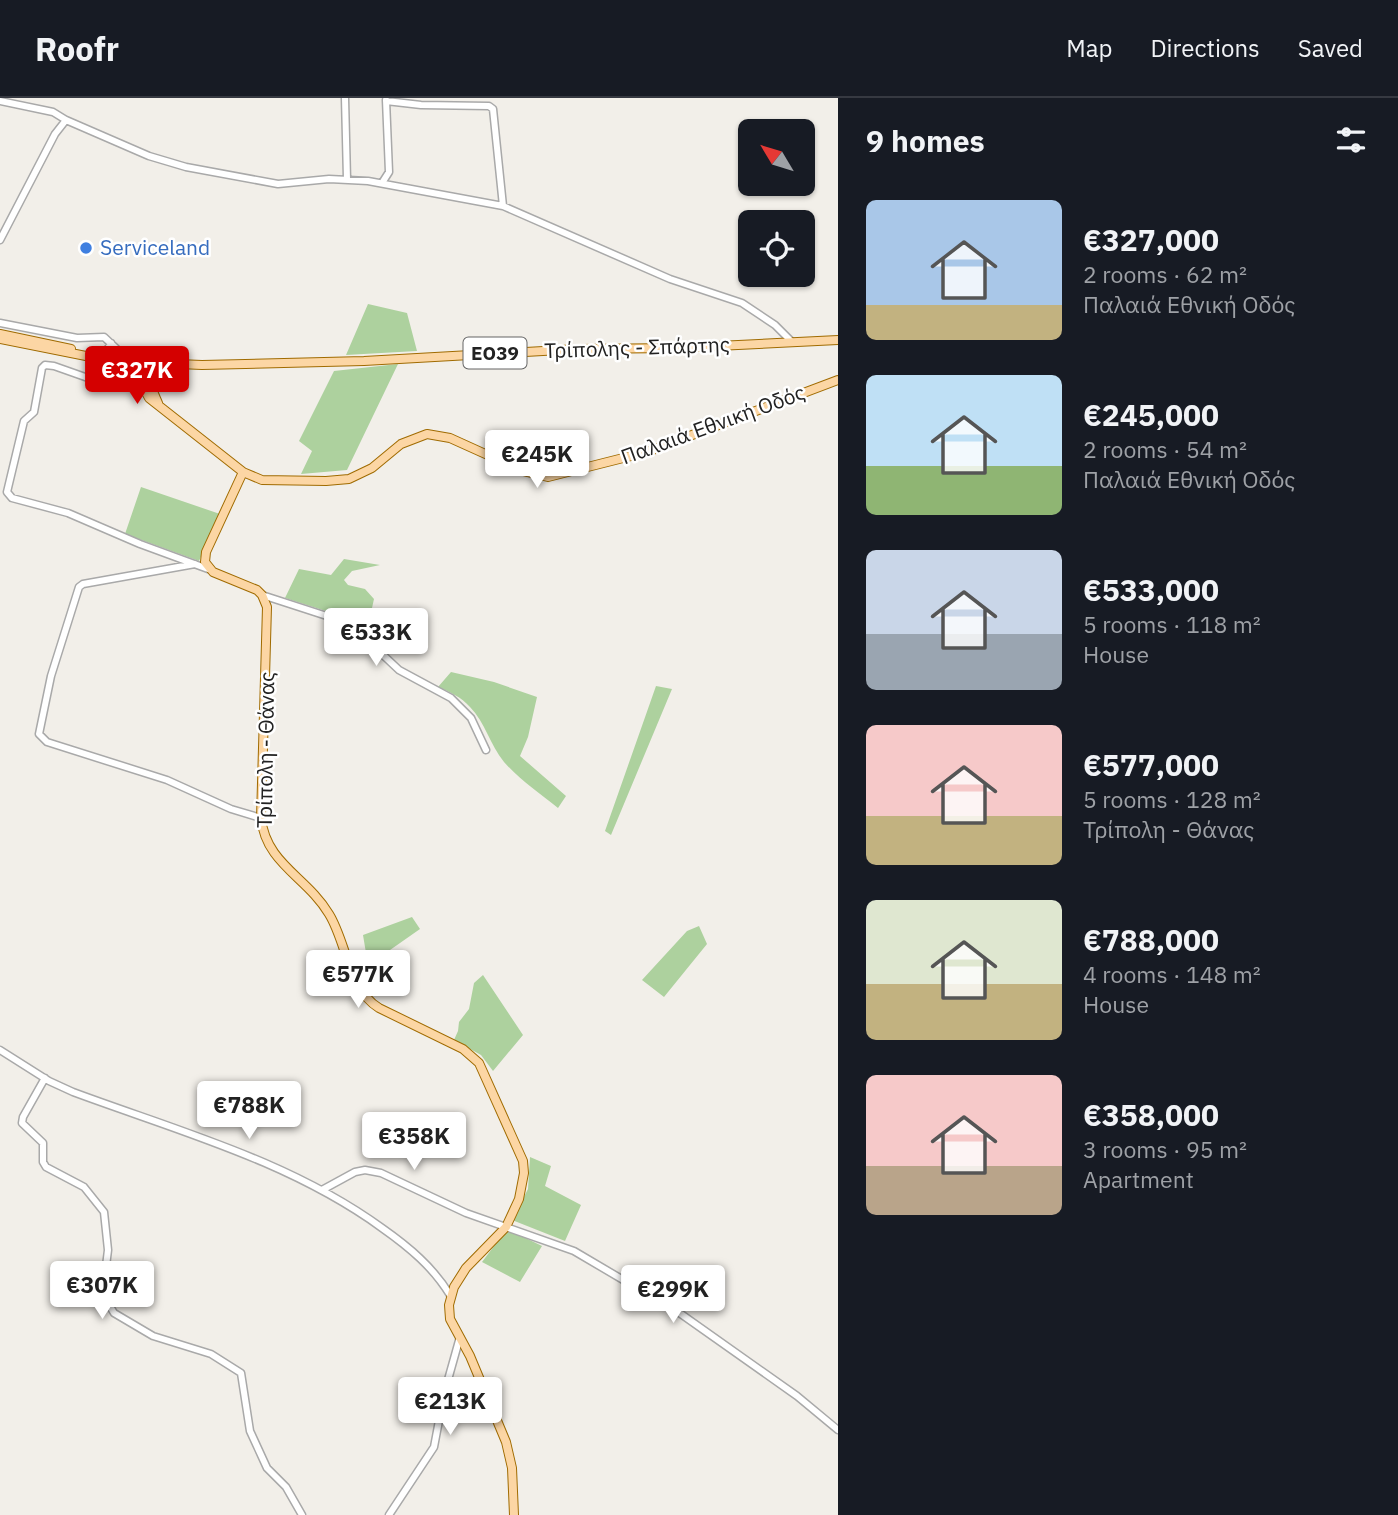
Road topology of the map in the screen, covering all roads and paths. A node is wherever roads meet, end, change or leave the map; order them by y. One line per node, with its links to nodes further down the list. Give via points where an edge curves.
1 (345, 98): 5 (street)
2 (386, 99): 6 (street, via 389,172); 7 (street, via 493,109)
3 (0, 101): 4 (street, via 53,112)
4 (66, 120): 5 (street, via 186,167 278,184); 8 (street)
5 (347, 179): 6 (street)
6 (383, 184): 7 (street)
7 (503, 206): 13 (street, via 670,279 742,303 775,324)
8 (0, 240)
9 (0, 323): 14 (street, via 76,338 104,337)
10 (0, 334): 15 (main road, Τρίπολης - Σπάρτης / ΕΟ39)
11 (0, 340): 15 (main road, Τρίπολης - Σπάρτης / ΕΟ39)
12 (838, 341): 13 (main road, Τρίπολης - Σπάρτης / ΕΟ39)
13 (792, 342): 17 (main road, Τρίπολης - Σπάρτης / ΕΟ39, via 202,365)
14 (111, 343): 15 (street); 16 (street)
15 (103, 357): 16 (main road, Τρίπολης - Σπάρτης / ΕΟ39); 17 (main road, Τρίπολης - Σπάρτης / ΕΟ39); 18 (main road, Παλαιά Εθνική Οδός)
16 (131, 357): 17 (main road, Τρίπολης - Σπάρτης / ΕΟ39)
17 (147, 361): 19 (main road); 21 (main road)
18 (122, 372): 21 (main road, Παλαιά Εθνική Οδός); 24 (street, via 113,383 105,384 54,366 42,368 34,412 24,421)
19 (151, 377): 21 (main road); 22 (main road)
20 (838, 380): 23 (main road, Παλαιά Εθνική Οδός, via 647,452 558,476 523,471 450,438 427,434 401,444 372,468 349,479 271,481)
21 (142, 385): 22 (main road, Παλαιά Εθνική Οδός)
22 (161, 406): 23 (main road, Παλαιά Εθνική Οδός)
23 (243, 472): 26 (main road, via 206,552)
24 (4, 493): 25 (street, via 68,513)
25 (195, 564): 26 (street); 29 (street, via 79,587 51,676 39,734 47,742 167,780)
26 (208, 569): 27 (main road)
27 (262, 595): 28 (street, via 336,619 365,638 399,670 451,698 471,718); 29 (main road, Τρίπολη - Θάνας, via 268,621)
28 (486, 750)
29 (261, 818): 33 (main road, Τρίπολη - Θάνας, via 273,853 327,911 367,999 463,1049 484,1070 524,1166 519,1199)
30 (0, 1051): 31 (street)
31 (45, 1078): 32 (street, via 243,1153); 37 (street, via 22,1123 43,1143 46,1167 84,1187 104,1212 108,1250 103,1279 110,1308 148,1334 211,1354 240,1373 250,1431 267,1468 286,1487)
32 (322, 1189): 33 (street, via 355,1172 381,1173 455,1209); 34 (street, via 398,1239 435,1273)
33 (506, 1227): 34 (main road, Τρίπολη - Θάνας, via 466,1268); 36 (street, via 574,1251 681,1314)
34 (450, 1295): 35 (main road, via 449,1312)
35 (460, 1337): 38 (street, via 433,1447); 39 (main road, via 506,1441)
36 (838, 1430)
37 (302, 1515)
38 (389, 1515)
39 (514, 1515)

